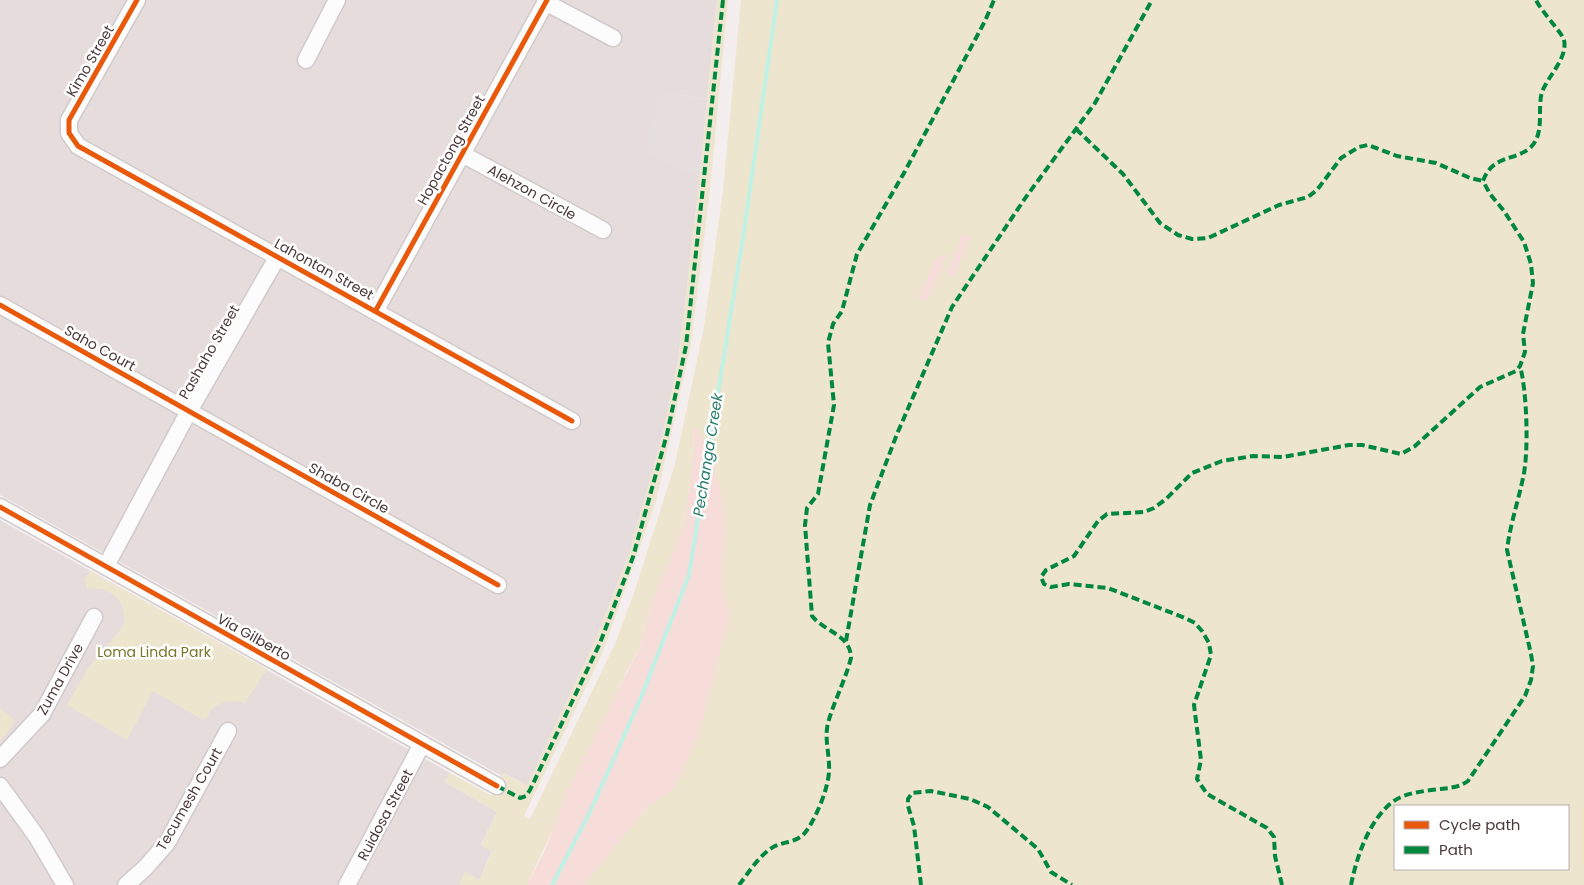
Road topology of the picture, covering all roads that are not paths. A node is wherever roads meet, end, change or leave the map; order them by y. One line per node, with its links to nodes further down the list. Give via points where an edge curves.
1 (137, 0): 6 (street, Kimo Street, via 69,120)
2 (337, 0): 5 (street)
3 (546, 1): 4 (street); 7 (street, Hopactong Street)
4 (613, 38)
5 (306, 60)
6 (69, 133): 9 (street, Lahontan Street, via 78,146)
7 (462, 154): 8 (street, Alehzon Circle); 11 (street, Hopactong Street)
8 (603, 230)
9 (278, 256): 11 (street, Lahontan Street); 12 (street, Pashaho Street)
10 (0, 305): 12 (street, Saho Court)
11 (376, 310): 13 (street, Lahontan Street)
12 (188, 411): 15 (street, Pashaho Street); 16 (street, Shaba Circle)
13 (572, 421)
14 (0, 507): 15 (street, Via Gilberto)
15 (106, 566): 19 (street, Via Gilberto)
16 (498, 585)
17 (94, 617): 20 (street, Zuma Drive, via 42,714)
18 (228, 731): 24 (street, Tecumesh Court, via 167,843)
19 (422, 744): 22 (street, Via Gilberto); 25 (street, Ruidosa Street)
20 (0, 759)
21 (0, 786): 23 (street, via 37,836)
22 (497, 786)
23 (65, 885)
24 (126, 885)
25 (348, 885)

